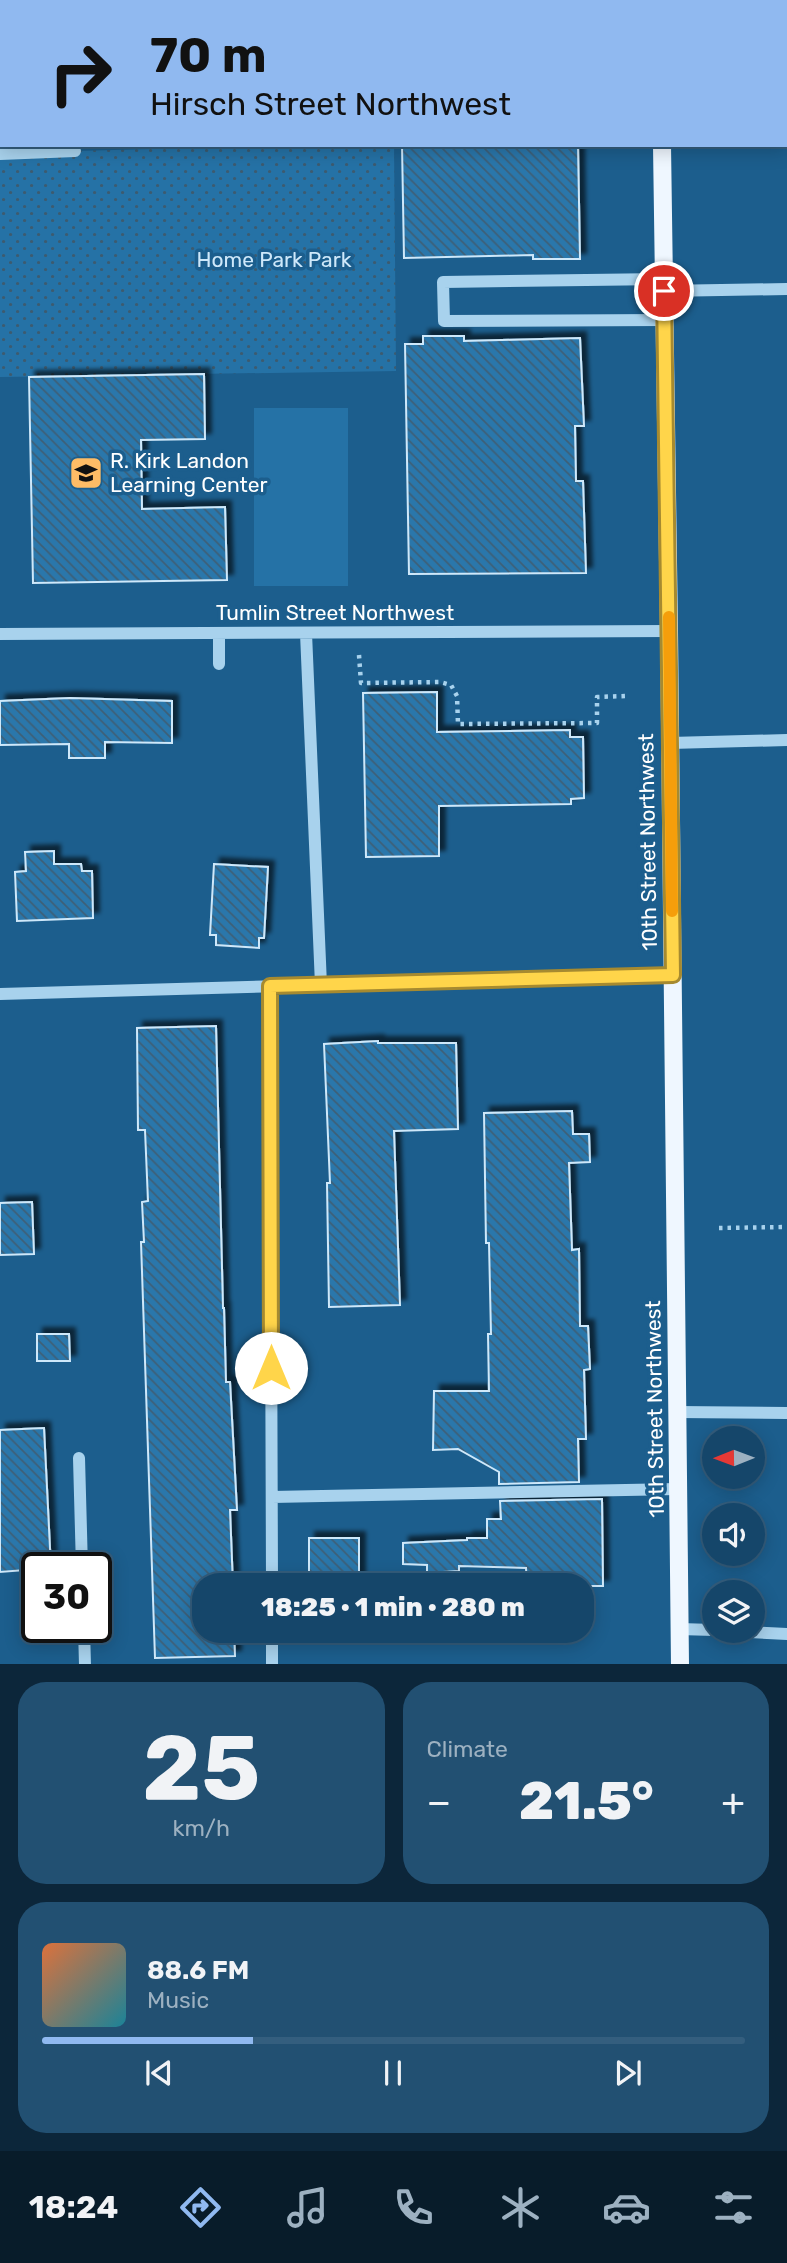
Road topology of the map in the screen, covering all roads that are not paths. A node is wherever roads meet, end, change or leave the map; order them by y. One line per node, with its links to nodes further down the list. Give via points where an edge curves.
1 (662, 147): 4 (main road, 10th Street Northwest)
2 (75, 151): 3 (street)
3 (0, 154)
4 (664, 285): 5 (street); 6 (main road, 10th Street Northwest); 6 (street, via 443,282 444,321)
5 (787, 289)
6 (664, 320): 7 (main road, 10th Street Northwest)
7 (669, 631): 9 (street, Tumlin Street Northwest); 13 (main road, 10th Street Northwest)
8 (219, 633): 9 (street, Tumlin Street Northwest); 10 (street, Tumlin Street Northwest); 11 (street)
9 (306, 633): 15 (street)
10 (0, 634)
11 (219, 664)
12 (787, 740): 13 (street)
13 (670, 743): 14 (main road, 10th Street Northwest)
14 (673, 975): 15 (street); 18 (main road, 10th Street Northwest)
15 (321, 985): 16 (street)
16 (270, 986): 17 (street); 22 (street)
17 (0, 994)
18 (677, 1412): 19 (street); 21 (main road, 10th Street Northwest)
19 (787, 1413)
20 (79, 1458): 23 (street)
21 (678, 1489): 22 (street); 25 (main road, 10th Street Northwest)
22 (272, 1497): 24 (street)
23 (82, 1552)
24 (272, 1573)
25 (680, 1629): 26 (street); 33 (main road, 10th Street Northwest)
26 (702, 1630)
27 (765, 1633): 28 (street)
28 (787, 1634)
29 (84, 1643): 31 (street)
30 (272, 1643): 32 (street)
31 (85, 1664)
32 (272, 1664)
33 (680, 1664)

